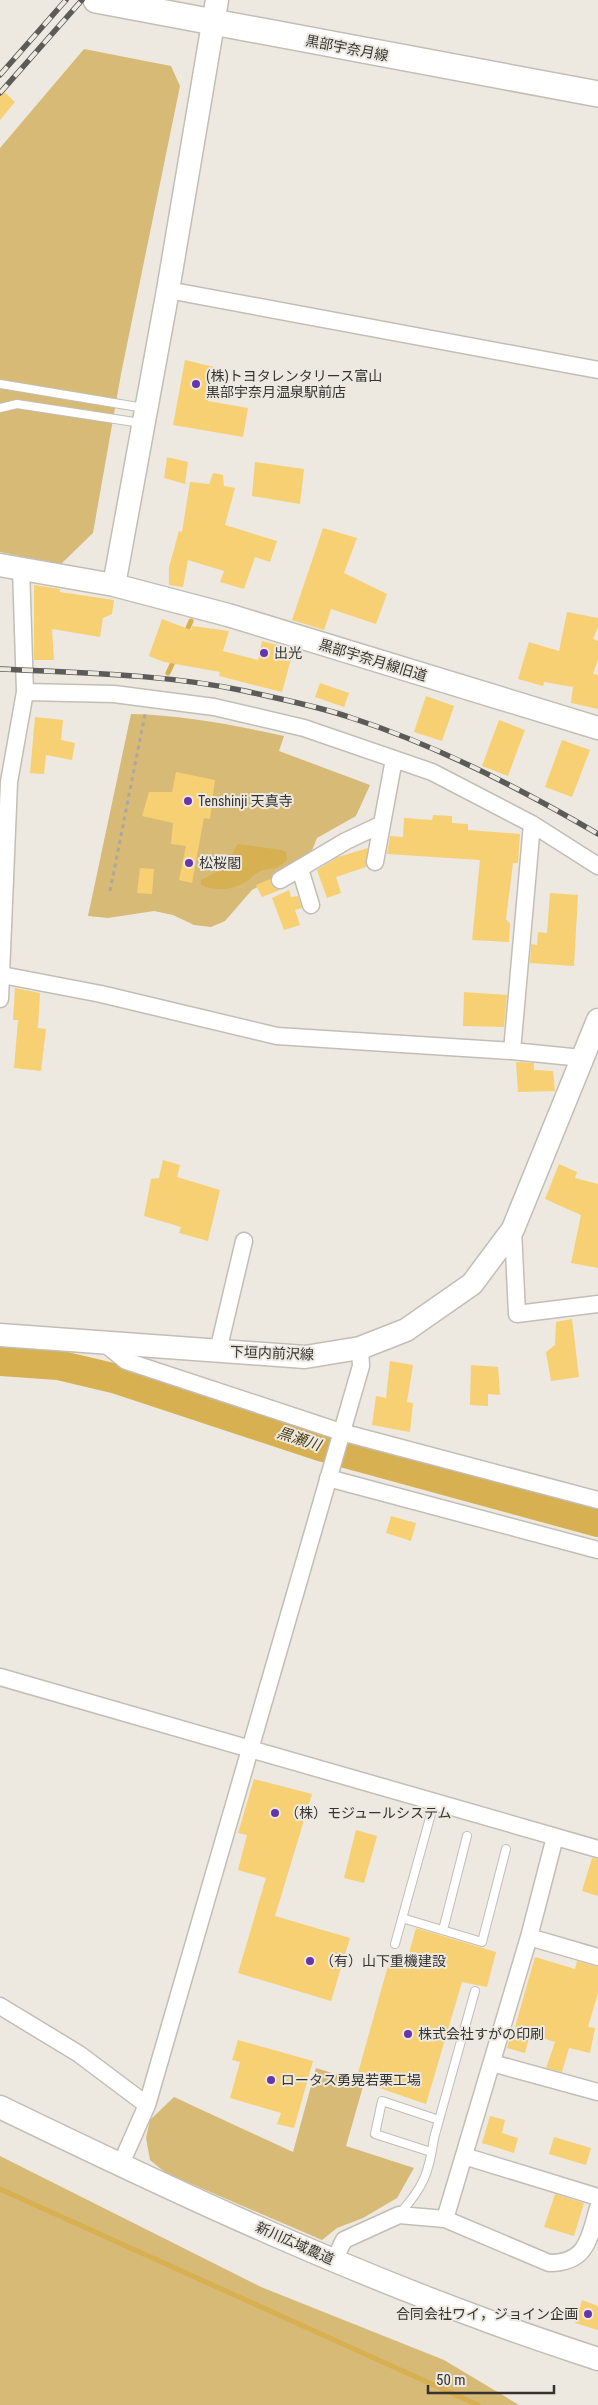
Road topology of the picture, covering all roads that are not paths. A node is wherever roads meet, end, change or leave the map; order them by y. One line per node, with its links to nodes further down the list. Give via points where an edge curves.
1 (96, 0): 2 (main road, 黒部宇奈月線)
2 (216, 12): 3 (main road, 黒部宇奈月線); 4 (street)
3 (598, 94)
4 (168, 290): 5 (street); 8 (street)
5 (598, 370)
6 (0, 384): 8 (lane)
7 (0, 408): 8 (lane, via 17,404)
8 (145, 416): 10 (street)
9 (11, 566): 10 (street, 黒部宇奈月線旧道); 11 (street)
10 (114, 585): 12 (street, 黒部宇奈月線旧道, via 228,615)
11 (25, 692): 13 (street, via 114,694 214,707 304,728); 14 (street)
12 (598, 728)
13 (394, 759): 15 (street, via 432,772); 16 (street)
14 (4, 782): 22 (street)
15 (532, 824): 18 (street); 25 (street)
16 (380, 825): 17 (street); 19 (street, via 346,840)
17 (375, 862)
18 (598, 866)
19 (300, 869): 20 (street); 21 (street)
20 (280, 880)
21 (311, 904)
22 (2, 975): 23 (street); 25 (street, via 101,994 277,1036)
23 (0, 999)
24 (598, 1020): 26 (street, 下垣内前沢線)
25 (512, 1051): 26 (street)
26 (582, 1058): 27 (street, 下垣内前沢線)
27 (513, 1229): 29 (street, via 517,1314); 32 (street, 下垣内前沢線, via 472,1284 406,1330)
28 (244, 1241): 33 (street)
29 (598, 1304)
30 (0, 1334): 31 (street, 下垣内前沢線)
31 (104, 1343): 33 (street, 下垣内前沢線); 34 (street, via 126,1361)
32 (360, 1348): 33 (street, 下垣内前沢線, via 305,1357); 34 (street, via 361,1366)
33 (218, 1351)
34 (341, 1432): 35 (street); 36 (street)
35 (330, 1473): 37 (street); 39 (street)
36 (598, 1500)
37 (598, 1550)
38 (0, 1677): 39 (street)
39 (250, 1750): 40 (street); 54 (street)
40 (434, 1802): 42 (street); 45 (lane)
41 (467, 1836): 46 (lane)
42 (555, 1837): 44 (street); 47 (street)
43 (506, 1849): 46 (lane, via 482,1942)
44 (598, 1850)
45 (402, 1918): 46 (lane); 48 (lane)
46 (442, 1930)
47 (529, 1937): 49 (street); 52 (street)
48 (395, 1944)
49 (598, 1957)
50 (475, 1991): 56 (lane)
51 (0, 2006): 54 (street, via 79,2054)
52 (492, 2063): 53 (street); 58 (street)
53 (598, 2092)
54 (147, 2104): 59 (street)
55 (0, 2107): 59 (street, 新川広域農道)
56 (439, 2120): 57 (lane); 57 (lane, via 382,2101 375,2134)
57 (432, 2152): 61 (lane, via 418,2194)
58 (464, 2156): 60 (street); 63 (street)
59 (120, 2166): 64 (street, 新川広域農道)
60 (598, 2197)
61 (399, 2215): 63 (street); 64 (street, via 344,2240)
62 (597, 2218): 63 (street, via 588,2242 577,2257 564,2263 548,2263)
63 (445, 2219)
64 (334, 2260): 65 (street, 新川広域農道, via 480,2318)
65 (598, 2359)

